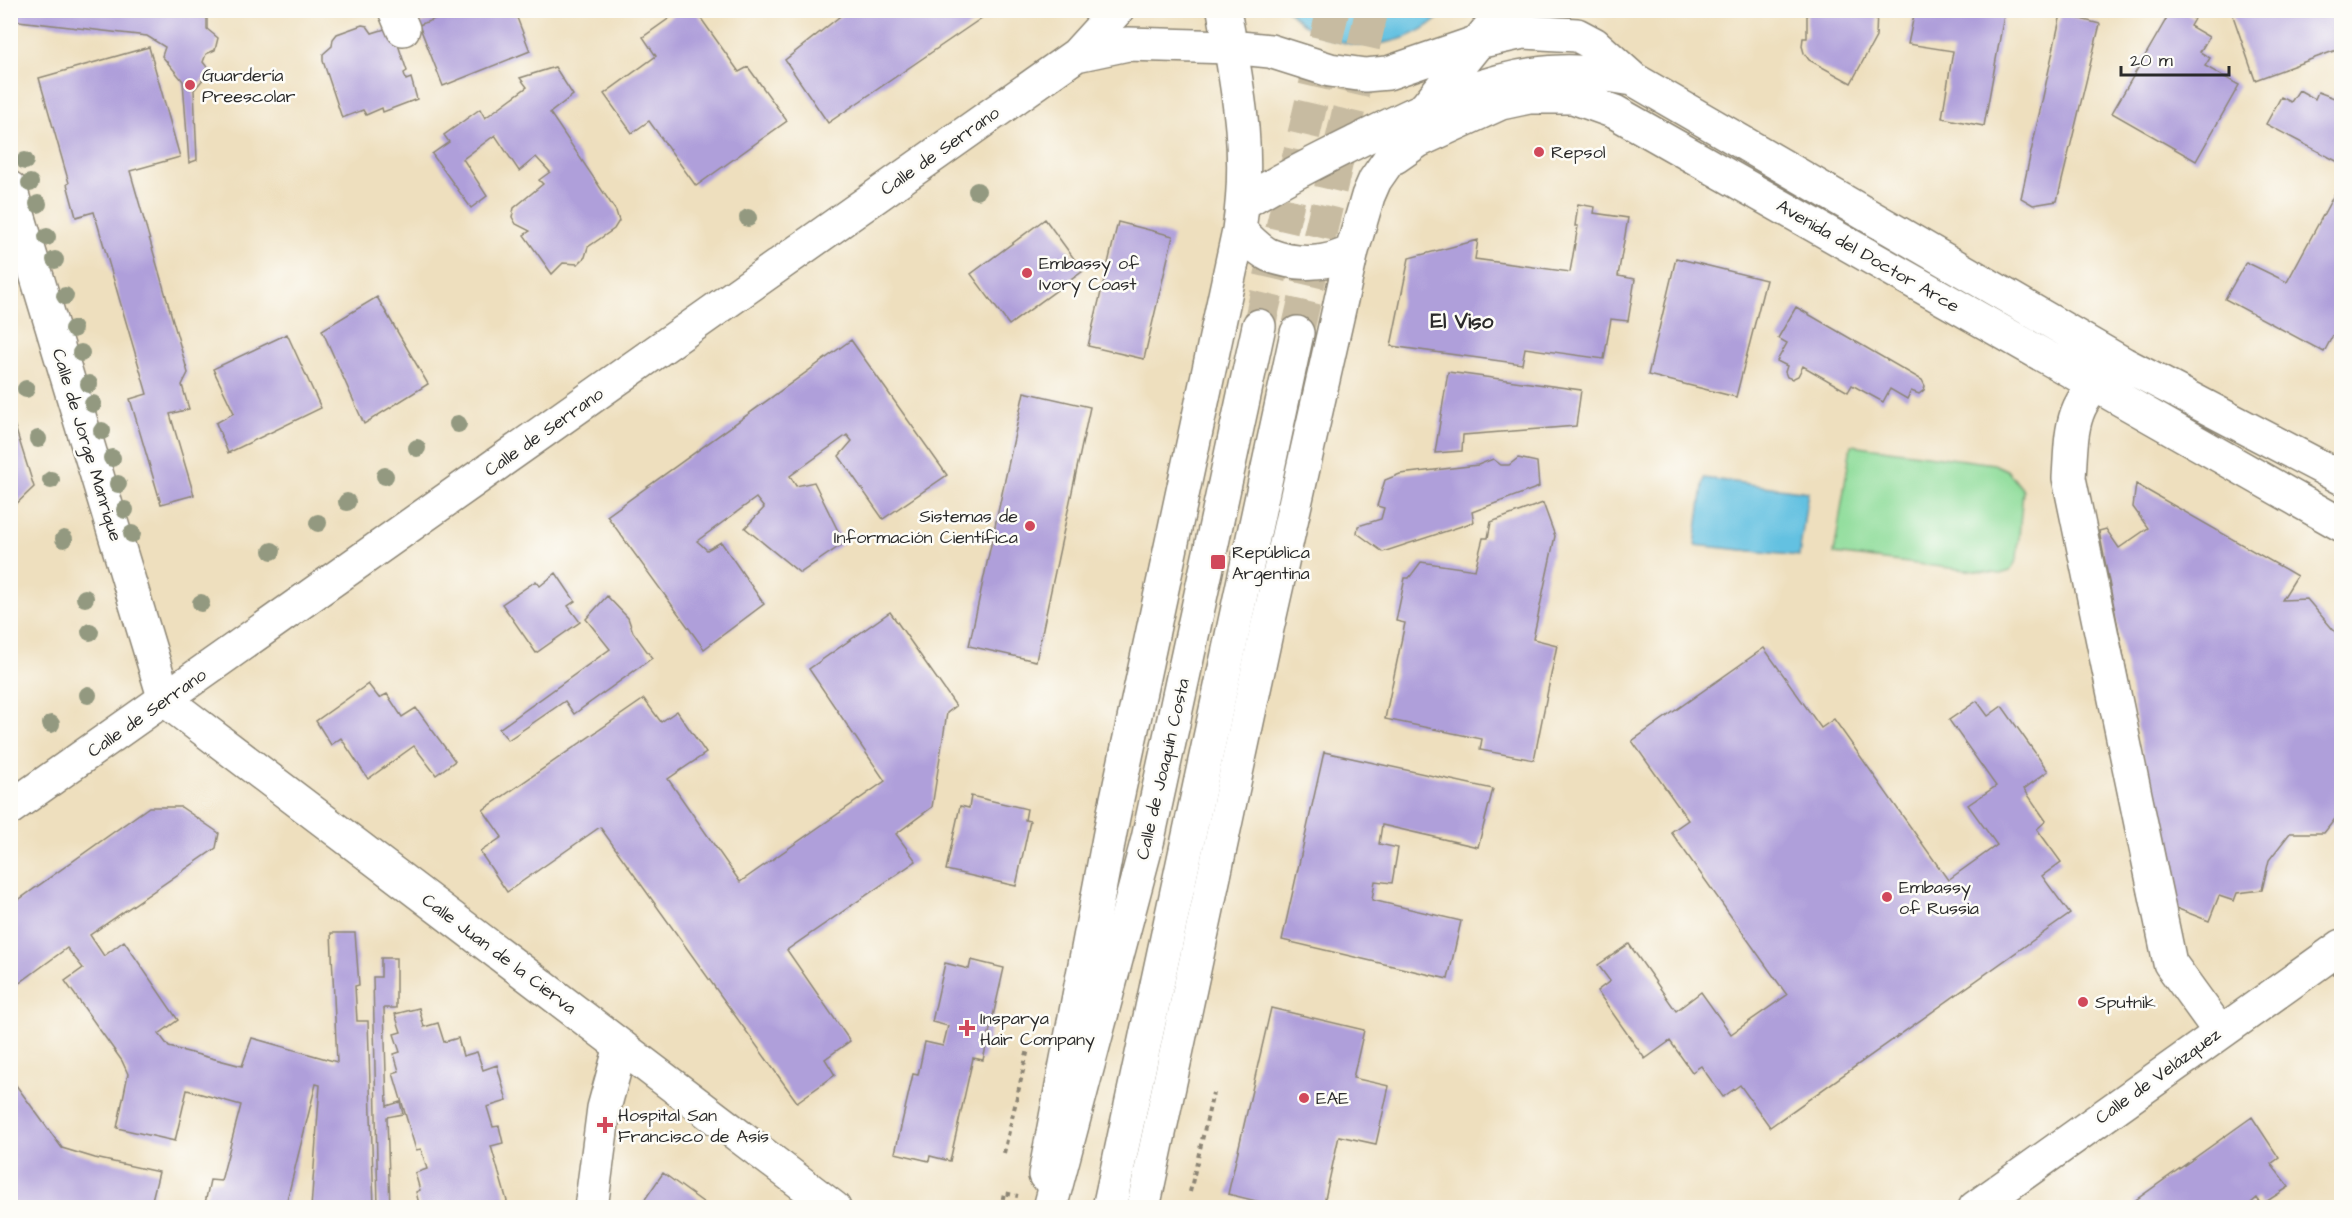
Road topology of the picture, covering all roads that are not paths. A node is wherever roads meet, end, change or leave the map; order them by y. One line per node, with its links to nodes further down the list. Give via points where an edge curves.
1 (1093, 10): 9 (street)
2 (1117, 10): 9 (street, Calle de Serrano)
3 (1224, 10): 8 (street)
4 (1504, 10): 7 (street)
5 (1554, 10): 6 (street)
6 (1578, 34): 7 (street, Calle de Serrano, via 1524,32); 10 (street)
7 (1478, 42): 8 (street, Calle de Serrano, via 1388,73 1365,75 1330,70 1270,51); 11 (street)
8 (1230, 47): 9 (street, Calle de Serrano, via 1128,44); 14 (street, via 1244,136)
9 (1081, 50): 22 (street, Calle de Serrano)
10 (1634, 79): 11 (street, via 1560,72 1528,76); 18 (street, Avenida del Doctor Arce)
11 (1425, 108): 12 (street); 14 (street, via 1278,180)
12 (1383, 168): 15 (street, via 1368,196); 19 (street, Avenida del Doctor Arce, via 1418,141 1501,103 1529,97 1573,97 1615,112)
13 (10, 188): 22 (street, Calle de Jorge Manrique)
14 (1241, 216): 15 (street, via 1267,254 1296,262 1325,262); 30 (street, via 1113,817)
15 (1352, 250): 33 (street)
16 (1259, 326): 31 (street, Calle de Joaquín Costa, via 1148,839)
17 (1297, 333): 32 (street, Calle de Joaquín Costa)
18 (2124, 364): 19 (street); 20 (street, Avenida del Doctor Arce)
19 (2093, 384): 21 (street, Avenida del Doctor Arce); 25 (street, via 2073,422 2069,478 2170,963)
20 (2342, 478)
21 (2342, 525)
22 (165, 700): 23 (street, Calle de Serrano); 26 (street, Calle Juan de la Cierva)
23 (10, 808)
24 (2342, 946): 25 (street, Calle de Velázquez)
25 (2220, 1032): 27 (street, Calle de Velázquez)
26 (621, 1046): 28 (street, via 604,1108); 29 (street, Calle Juan de la Cierva)
27 (2001, 1198): 34 (street, Calle de Velázquez)
28 (591, 1208)
29 (834, 1208)
30 (1038, 1208)
31 (1050, 1208)
32 (1109, 1208)
33 (1143, 1208)
34 (1975, 1208)

